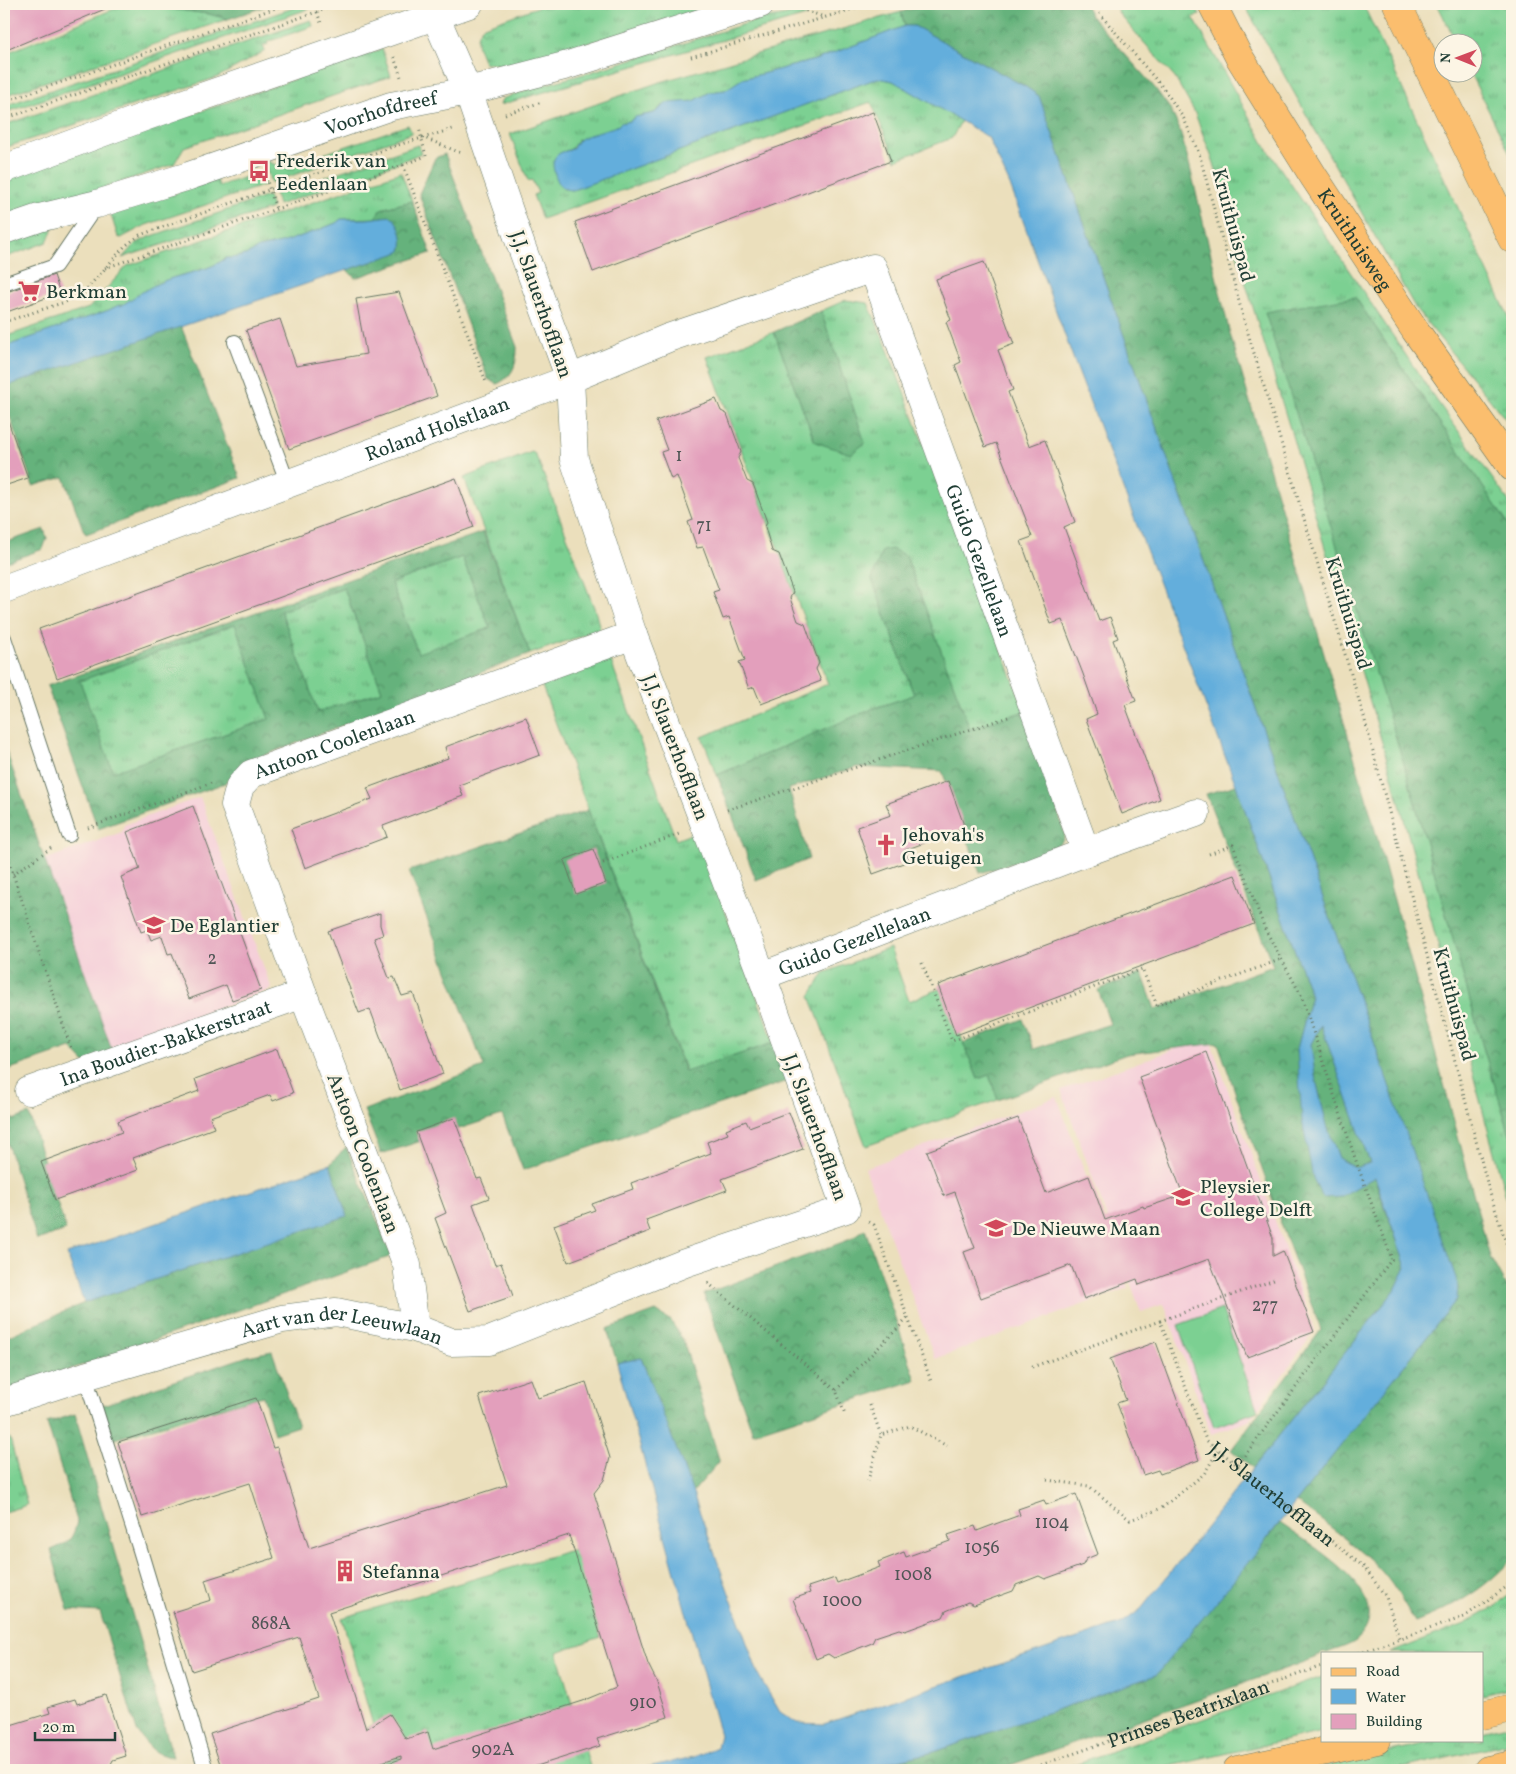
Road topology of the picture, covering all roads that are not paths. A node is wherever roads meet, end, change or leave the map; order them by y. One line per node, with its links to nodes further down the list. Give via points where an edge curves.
1 (469, 4): 5 (street)
2 (760, 4): 6 (street, Voorhofdreef, via 568,65)
3 (1212, 4): 15 (main road, Kruithuisweg, via 1238,55 1314,178 1415,330)
4 (1397, 4): 10 (main road)
5 (432, 10): 6 (street, J.J. Slauerhofflaan); 7 (street, via 385,33)
6 (468, 91): 8 (street, Voorhofdreef, via 391,106 251,156); 14 (street, J.J. Slauerhofflaan)
7 (4, 169)
8 (97, 204): 9 (street, Voorhofdreef); 12 (lane, via 55,266)
9 (4, 230)
10 (1512, 239)
11 (873, 268): 14 (street, Roland Holstlaan, via 668,338); 22 (street, Guido Gezellelaan)
12 (4, 284)
13 (235, 342): 16 (lane)
14 (570, 378): 16 (street, Roland Holstlaan); 18 (street, J.J. Slauerhofflaan, via 574,459)
15 (1512, 467)
16 (288, 484): 17 (street, Roland Holstlaan)
17 (4, 589)
18 (633, 635): 23 (street, J.J. Slauerhofflaan); 24 (street, Antoon Coolenlaan, via 251,774 240,786 235,805)
19 (4, 638): 21 (lane)
20 (1196, 813): 22 (street, Guido Gezellelaan)
21 (69, 835)
22 (1086, 852): 23 (street, Guido Gezellelaan)
23 (762, 976): 26 (street, J.J. Slauerhofflaan)
24 (303, 994): 25 (street, Ina Boudier-Bakkerstraat); 27 (street, Antoon Coolenlaan, via 407,1265)
25 (29, 1091)
26 (846, 1209): 27 (street, Aart van der Leeuwlaan, via 685,1263 489,1341 452,1342)
27 (415, 1328): 28 (street, Aart van der Leeuwlaan, via 336,1312 282,1319)
28 (85, 1376): 29 (street, Aart van der Leeuwlaan); 34 (lane)
29 (4, 1402)
30 (1512, 1708): 31 (main road)
31 (1484, 1715)
32 (1368, 1742): 35 (main road)
33 (1512, 1765): 36 (main road)
34 (206, 1770)
35 (1237, 1770)
36 (1488, 1770)

